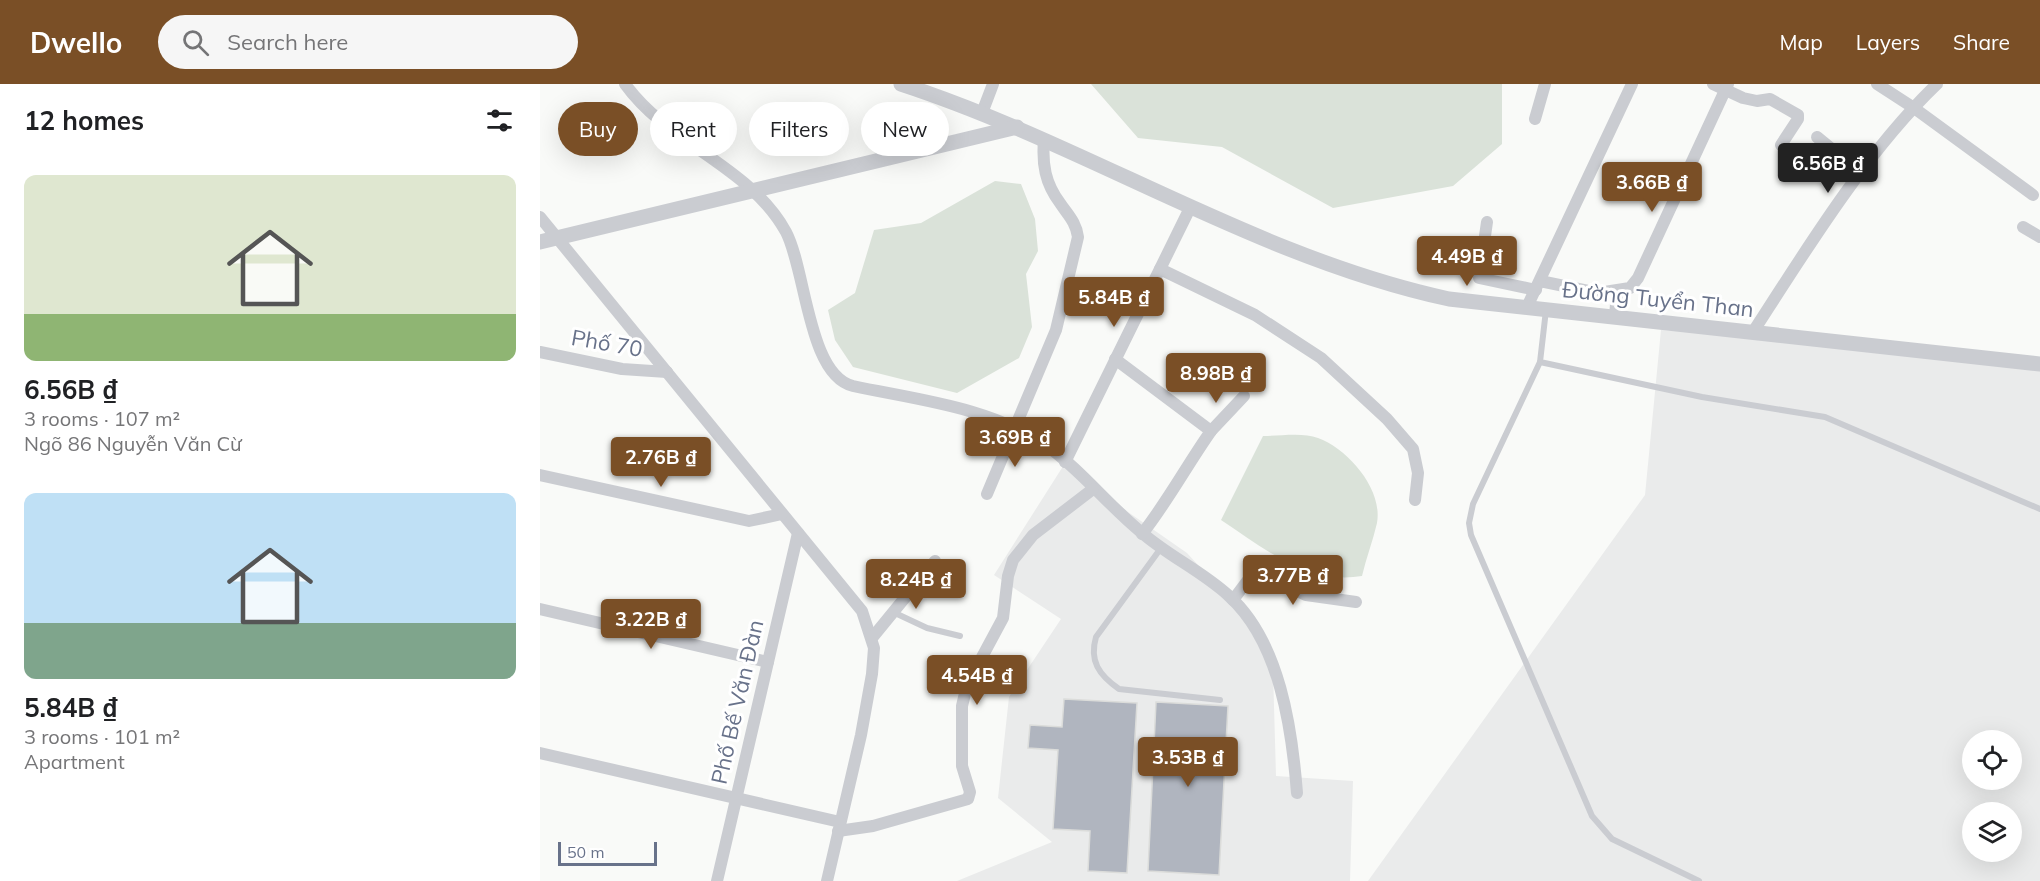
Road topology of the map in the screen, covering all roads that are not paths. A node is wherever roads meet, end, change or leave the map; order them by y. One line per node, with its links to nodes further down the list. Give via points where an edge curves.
1 (626, 84): 18 (street, via 673,132)
2 (901, 84): 11 (street, Đường Tuyển Than)
3 (993, 84): 11 (street)
4 (1545, 84): 12 (street)
5 (1632, 84): 28 (street)
6 (1713, 84): 9 (street)
7 (1877, 84): 10 (street)
8 (1937, 84): 10 (street)
9 (1727, 87): 16 (street, via 1743,98 1770,99 1798,115); 29 (street, via 1638,278 1630,288)
10 (1914, 108): 17 (street); 19 (street)
11 (982, 113): 13 (street, Đường Tuyển Than)
12 (1535, 119)
13 (1017, 127): 15 (street, Đường Tuyển Than); 18 (street)
14 (1817, 137): 17 (street)
15 (1044, 140): 20 (street, Đường Tuyển Than); 40 (street, via 1043,170 1058,201 1072,218 1078,237 1056,330)
16 (1781, 145)
17 (1862, 174): 33 (street, via 1817,233)
18 (755, 191): 25 (street); 40 (street, via 787,234 797,258 812,326 836,378 847,385 986,415)
19 (2033, 195)
20 (1190, 208): 27 (street); 30 (street, Đường Tuyển Than, via 1286,250 1368,279 1449,299)
21 (540, 217): 25 (street)
22 (1487, 222): 28 (street, via 1479,278)
23 (2023, 227): 24 (street)
24 (2040, 237)
25 (557, 238): 26 (street); 38 (street)
26 (540, 242)
27 (1160, 269): 35 (street); 46 (street, via 1255,315 1328,365 1387,419 1413,449 1418,473)
28 (1538, 286): 29 (street, via 1598,293); 30 (street)
29 (1617, 291): 32 (street)
30 (1527, 307): 31 (street, Đường Tuyển Than)
31 (1546, 314): 32 (street, Đường Tuyển Than); 36 (lane)
32 (1615, 317): 33 (street, Đường Tuyển Than)
33 (1753, 332): 37 (street, Đường Tuyển Than)
34 (540, 352): 38 (street, Phố 70, via 622,369)
35 (1115, 359): 41 (street); 42 (street)
36 (1540, 362): 47 (lane, via 1702,397 1825,417); 67 (lane, via 1473,504 1471,535 1592,816 1612,838)
37 (2040, 364)
38 (667, 372): 48 (street)
39 (1244, 396): 41 (street)
40 (1016, 428): 42 (street); 45 (street)
41 (1211, 431): 50 (street, via 1172,495)
42 (1065, 462): 44 (street)
43 (540, 475): 48 (street, via 749,521)
44 (1093, 489): 50 (street); 64 (street, via 1033,535 1013,560 1003,618 967,685 962,706 962,766 970,792 968,799 873,826)
45 (987, 494)
46 (1415, 500)
47 (2040, 509)
48 (782, 514): 49 (street)
49 (798, 533): 58 (street, via 856,603); 59 (street, Phố Bế Văn Đàn)
50 (1142, 534): 51 (street)
51 (1161, 548): 53 (street); 60 (lane, via 1096,637 1092,649 1096,667 1119,688)
52 (935, 561): 56 (street)
53 (1233, 600): 54 (street, via 1248,580 1259,573 1306,595); 62 (street, via 1252,623 1279,683 1290,724)
54 (1356, 602)
55 (540, 609): 59 (street)
56 (895, 613): 57 (lane, via 927,628); 58 (street)
57 (960, 636)
58 (872, 638): 64 (street, via 869,698)
59 (768, 662): 63 (street, Phố Bế Văn Đàn)
60 (1220, 700)
61 (540, 753): 63 (street)
62 (1297, 793)
63 (736, 800): 64 (street); 65 (street, Phố Bế Văn Đàn)
64 (839, 827): 66 (street)
65 (717, 881)
66 (827, 881)
67 (1699, 881)

